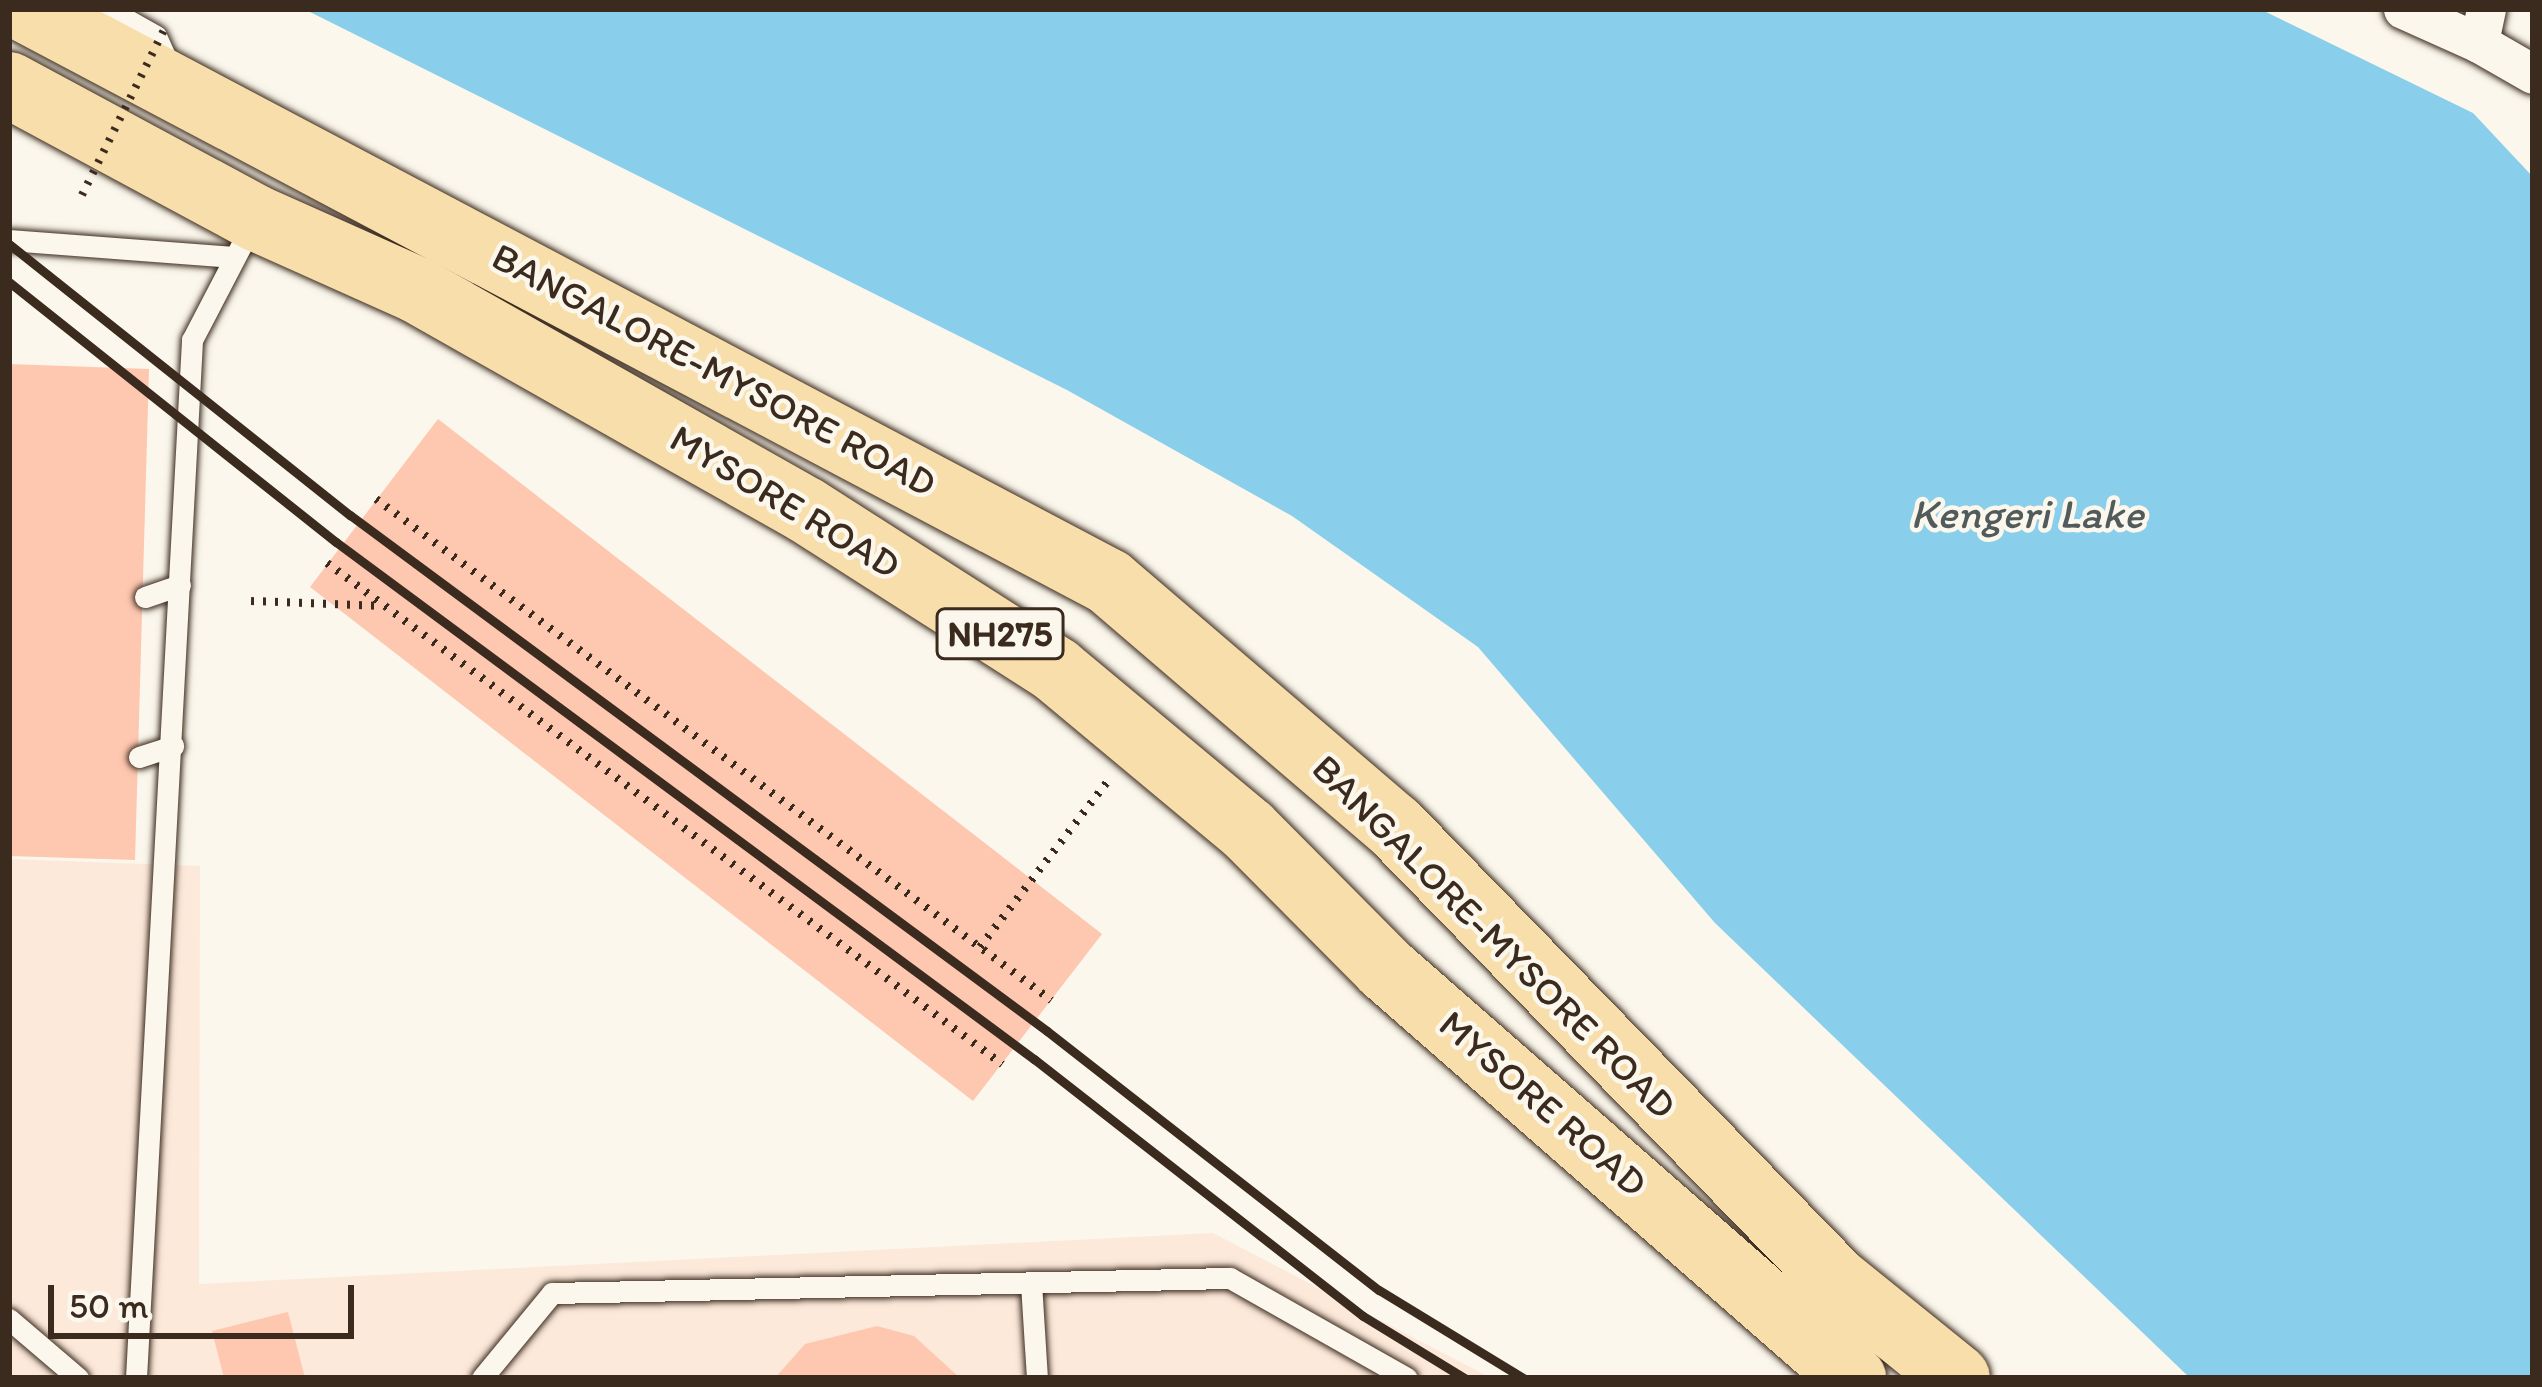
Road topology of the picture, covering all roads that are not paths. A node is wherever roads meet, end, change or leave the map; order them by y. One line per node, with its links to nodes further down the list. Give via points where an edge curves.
1 (25, 9): 7 (highway, NH275)
2 (108, 9): 7 (lane, via 156,36)
3 (2403, 9): 4 (street)
4 (2482, 26): 5 (street)
5 (2533, 74)
6 (9, 85): 8 (highway, MYSORE ROAD / NH275)
7 (180, 89): 22 (highway, BANGALORE-MYSORE ROAD / NH275, via 1109,582 1394,826 1838,1281)
8 (244, 237): 9 (lane); 10 (lane, via 192,340); 21 (highway, MYSORE ROAD / NH275, via 417,290 806,509 1056,670 1248,830 1386,969)
9 (9, 240)
10 (180, 585): 11 (lane); 12 (lane)
11 (146, 597)
12 (173, 746): 13 (lane); 17 (lane)
13 (139, 757)
14 (1031, 1283): 18 (lane, via 553,1293); 19 (lane); 20 (lane, via 1230,1278)
15 (9, 1319): 16 (lane)
16 (78, 1378)
17 (136, 1378)
18 (482, 1378)
19 (1036, 1378)
20 (1407, 1378)
21 (1853, 1378)
22 (1957, 1378)

